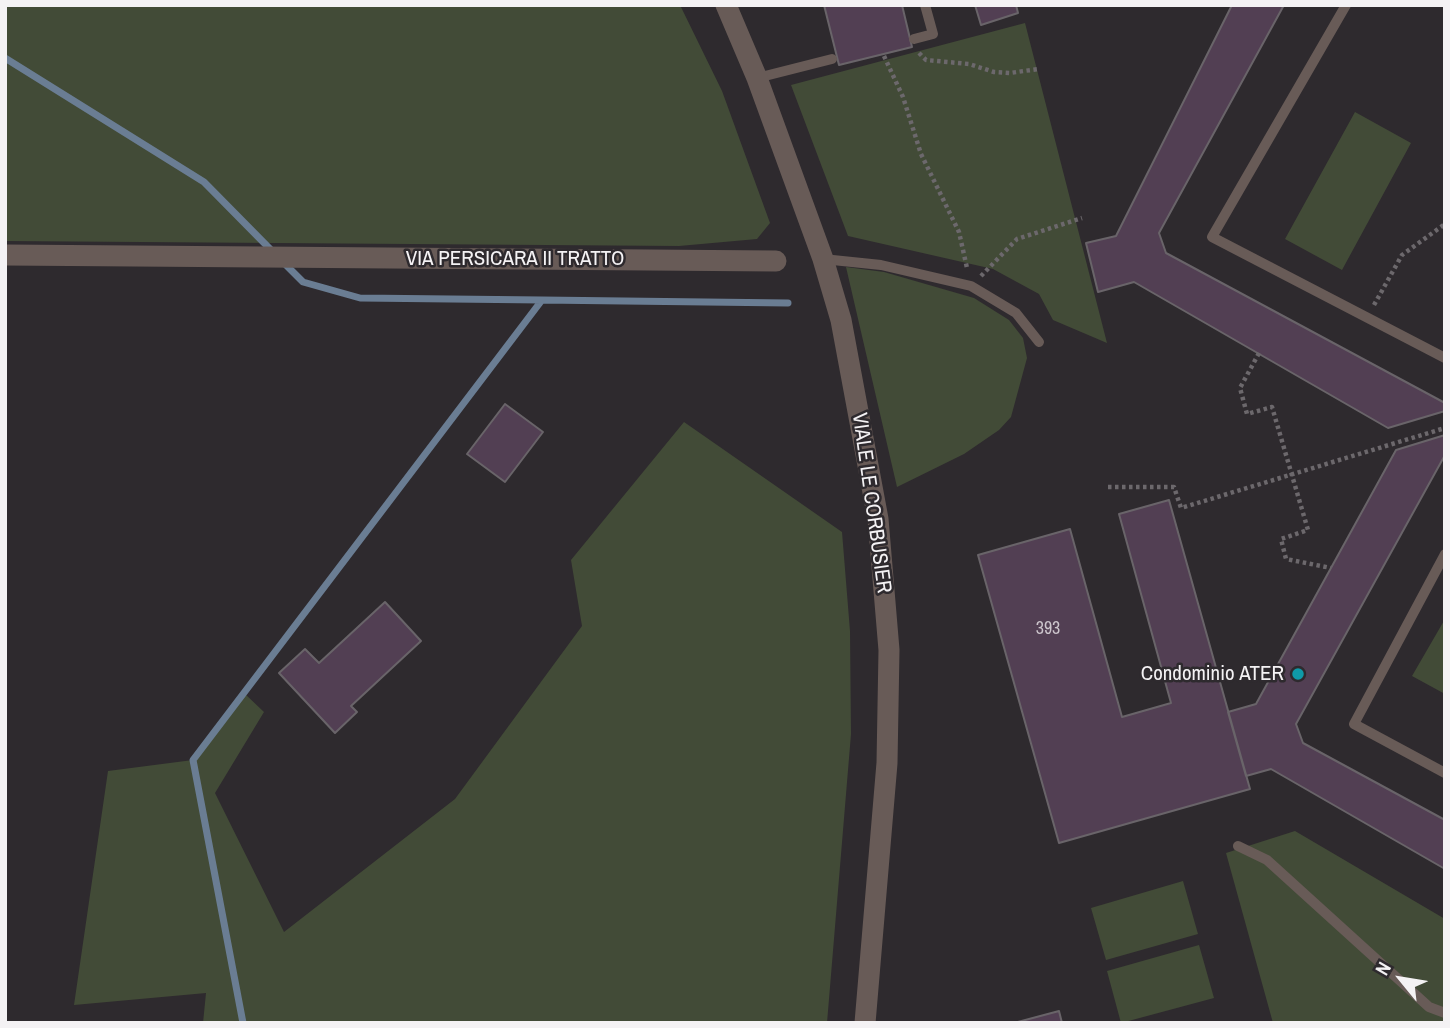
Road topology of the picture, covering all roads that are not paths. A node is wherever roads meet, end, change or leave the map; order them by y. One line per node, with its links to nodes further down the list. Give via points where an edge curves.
1 (726, 5): 6 (street, VIALE LE CORBUSIER)
2 (925, 5): 4 (lane, via 933,34)
3 (1346, 5): 11 (lane, via 1212,237)
4 (914, 39)
5 (832, 60): 6 (lane)
6 (757, 78): 8 (street, VIALE LE CORBUSIER)
7 (5, 255): 9 (street, VIA PERSICARA II TRATTO)
8 (823, 259): 10 (lane, via 881,265 971,286 1016,313); 16 (street, VIALE LE CORBUSIER, via 841,320 878,519 890,650 887,763)
9 (776, 261)
10 (1040, 342)
11 (1445, 358)
12 (1445, 554): 13 (lane, via 1353,724)
13 (1445, 773)
14 (1238, 846): 15 (lane, via 1268,860 1429,1007)
15 (1445, 1013)
16 (865, 1023)

